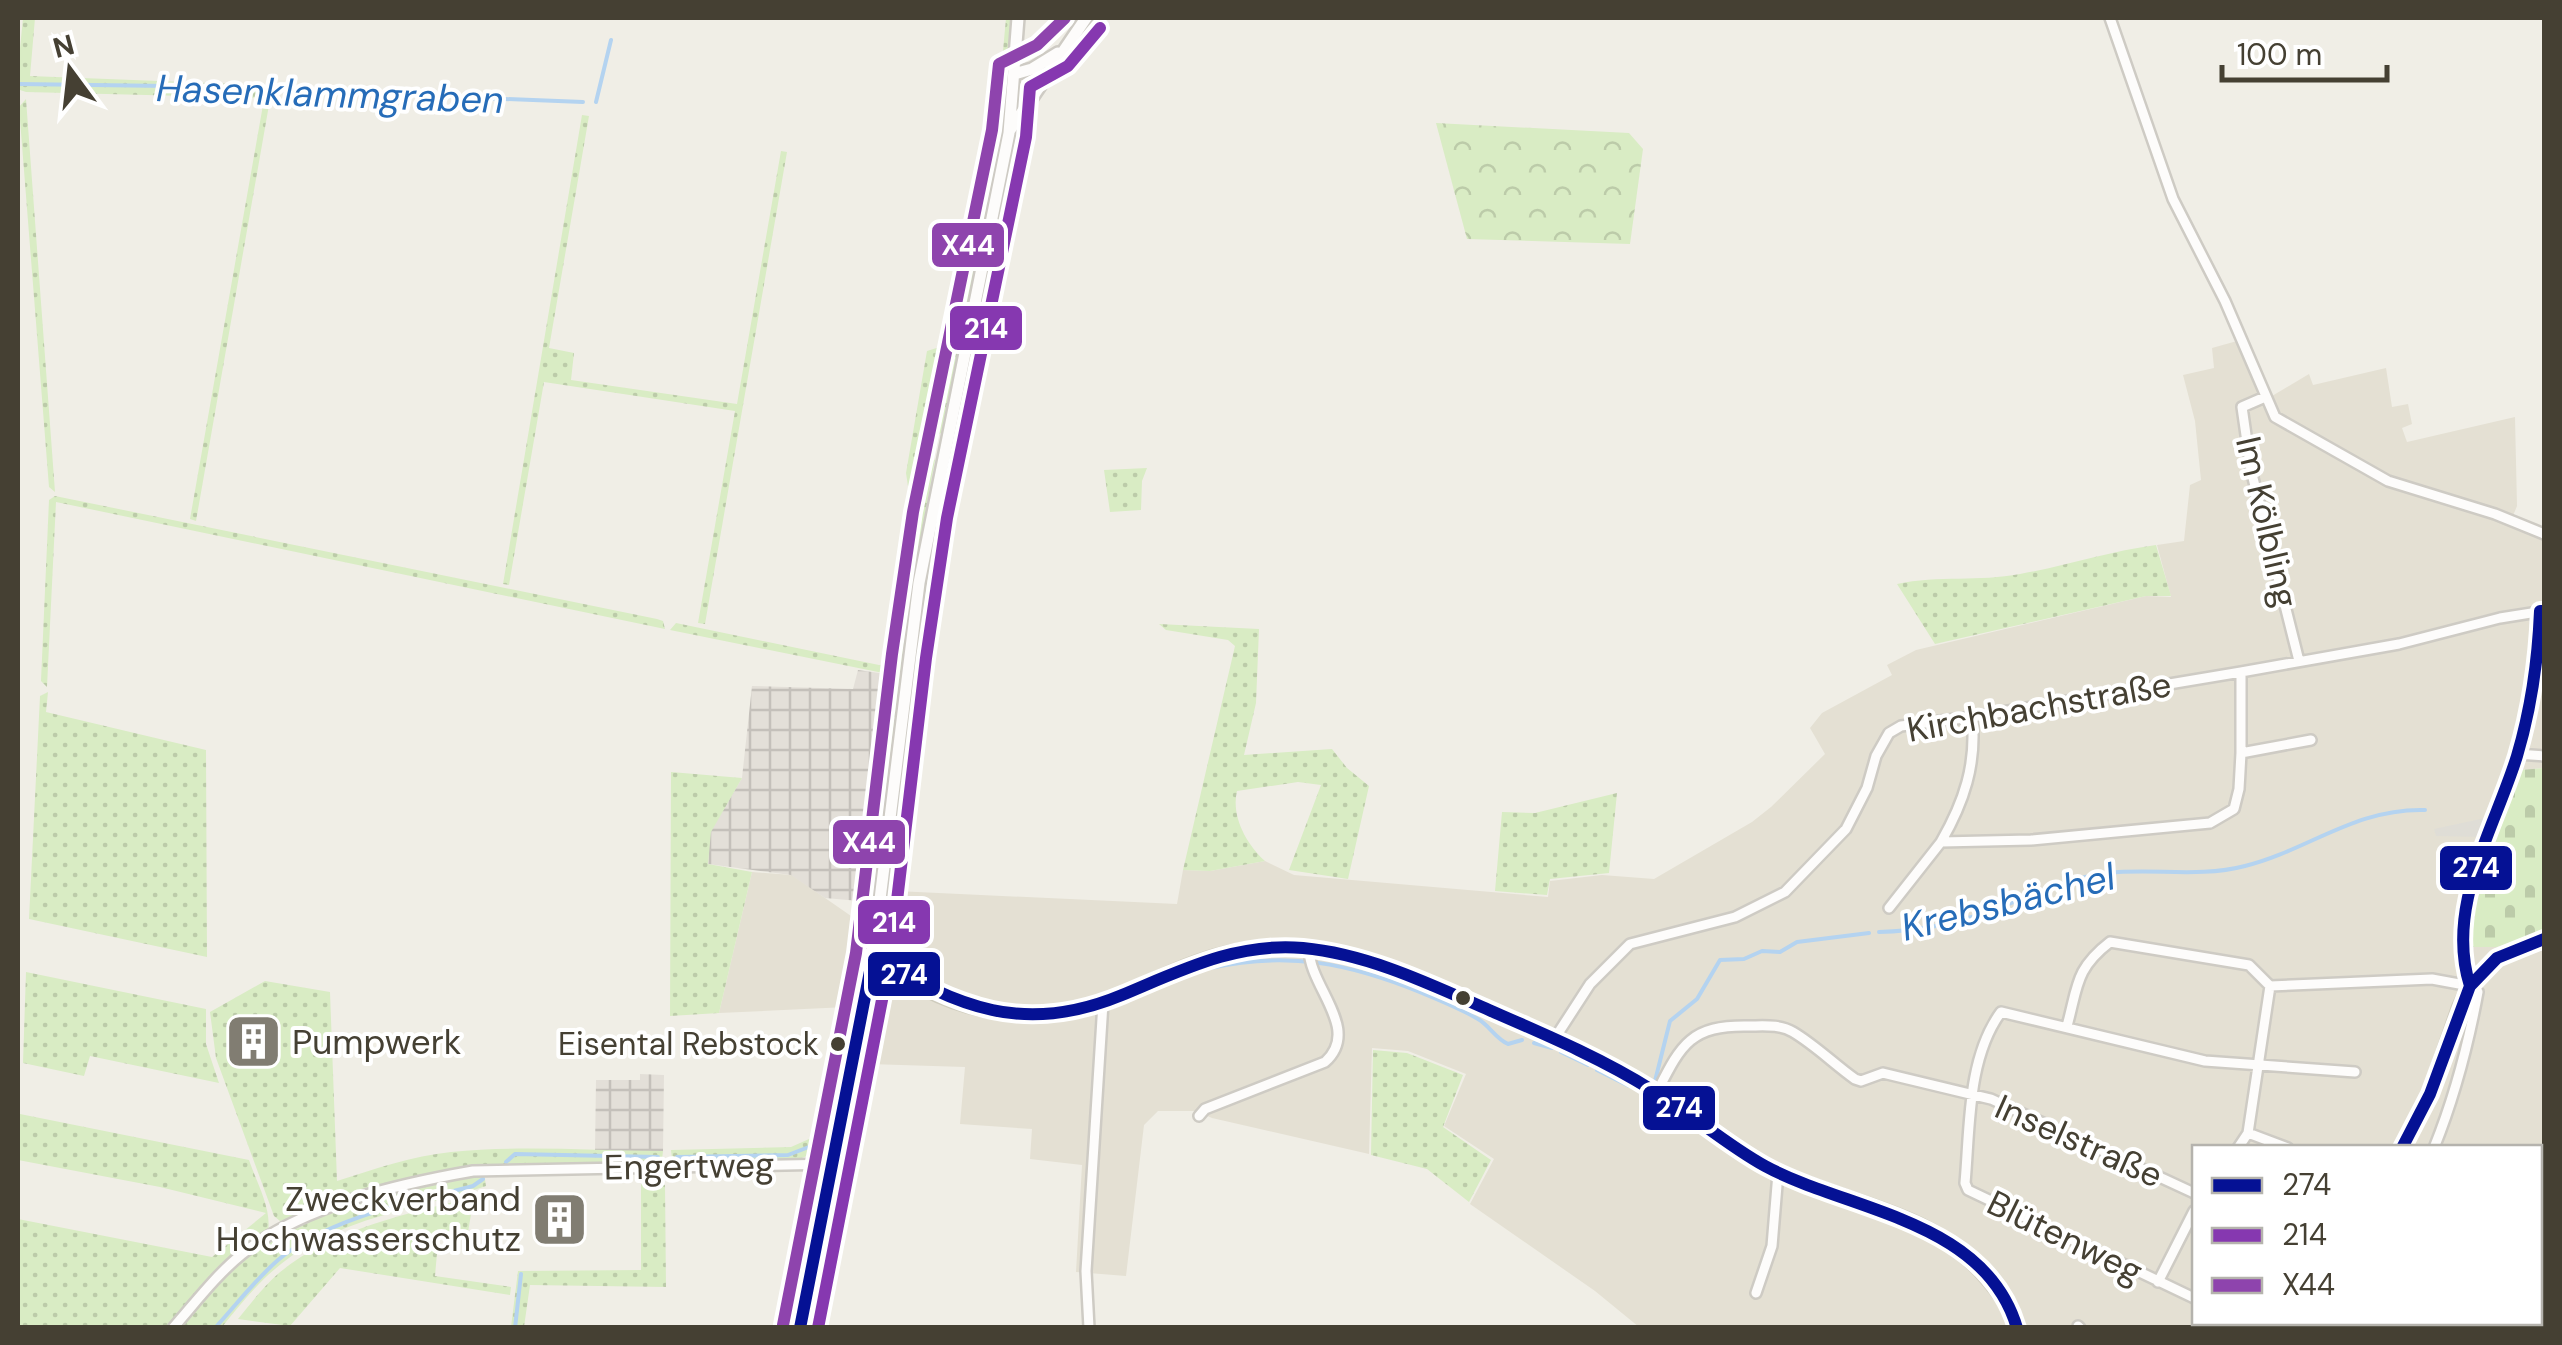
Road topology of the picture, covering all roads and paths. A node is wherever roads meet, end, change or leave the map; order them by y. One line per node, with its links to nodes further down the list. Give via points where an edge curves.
1 (1018, 18): 5 (street)
2 (1086, 18): 4 (street)
3 (2110, 18): 7 (street, via 2173,198)
4 (1065, 48): 5 (street); 6 (street)
5 (1014, 74): 6 (street)
6 (1009, 133): 20 (street, via 919,583)
7 (2265, 397): 8 (street, via 2283,424 2388,480); 10 (street, Im Kölbling, via 2242,406 2251,470)
8 (2544, 534)
9 (2542, 611): 10 (street, Kirchbachstraße); 15 (street, via 2534,690)
10 (2300, 661): 11 (street, Kirchbachstraße)
11 (2241, 672): 12 (street, Kirchbachstraße); 14 (street)
12 (1972, 717): 17 (street, via 1969,782); 28 (street, Kirchbachstraße, via 1889,733 1846,829 1785,892 1736,917 1630,944 1590,984)
13 (2310, 740): 14 (street)
14 (2242, 753): 17 (street, via 2234,809 2210,822)
15 (2517, 754): 16 (street); 23 (street, via 2464,926 2463,972)
16 (2544, 756)
17 (1941, 842): 18 (street)
18 (1889, 908)
19 (2544, 939): 23 (main road, via 2498,958)
20 (873, 956): 24 (main road); 25 (main road)
21 (1309, 956): 26 (main road, via 1274,947 1194,962); 28 (main road, via 1400,973); 33 (street, via 1338,1026 1336,1052)
22 (2270, 986): 23 (street, via 2432,980); 27 (street, via 2249,966 2110,942 2088,959); 29 (street)
23 (2470, 986): 37 (main road); 38 (street, via 2478,992 2466,1056)
24 (867, 989): 25 (main road); 39 (main road)
25 (926, 989): 26 (main road, via 1024,1014)
26 (1103, 1003): 48 (street, via 1086,1270)
27 (2066, 1026): 29 (street); 32 (street, via 2000,1012 1988,1028)
28 (1555, 1038): 31 (main road)
29 (2258, 1067): 30 (street); 34 (street)
30 (2355, 1072)
31 (1657, 1092): 32 (street, Inselstraße, via 1678,1051 1697,1035 1726,1026 1778,1026 1855,1079 1883,1072); 40 (main road)
32 (1973, 1095): 41 (street, Inselstraße, via 2023,1111); 43 (street, Blütenweg, via 1968,1190)
33 (1199, 1116)
34 (2248, 1133): 35 (street); 36 (street)
35 (2240, 1145)
36 (2280, 1145)
37 (2404, 1145)
38 (2435, 1145)
39 (833, 1164): 46 (street, Engertweg, via 473,1171 439,1178 277,1230 226,1267); 47 (main road)
40 (1778, 1172): 44 (street, via 1772,1246); 49 (main road, via 1933,1232 1982,1271 2004,1297)
41 (2192, 1192)
42 (2192, 1215): 43 (street)
43 (2158, 1282): 45 (street, Blütenweg)
44 (1756, 1293)
45 (2192, 1297)
46 (173, 1328)
47 (800, 1328)
48 (1089, 1328)
49 (2017, 1328)

